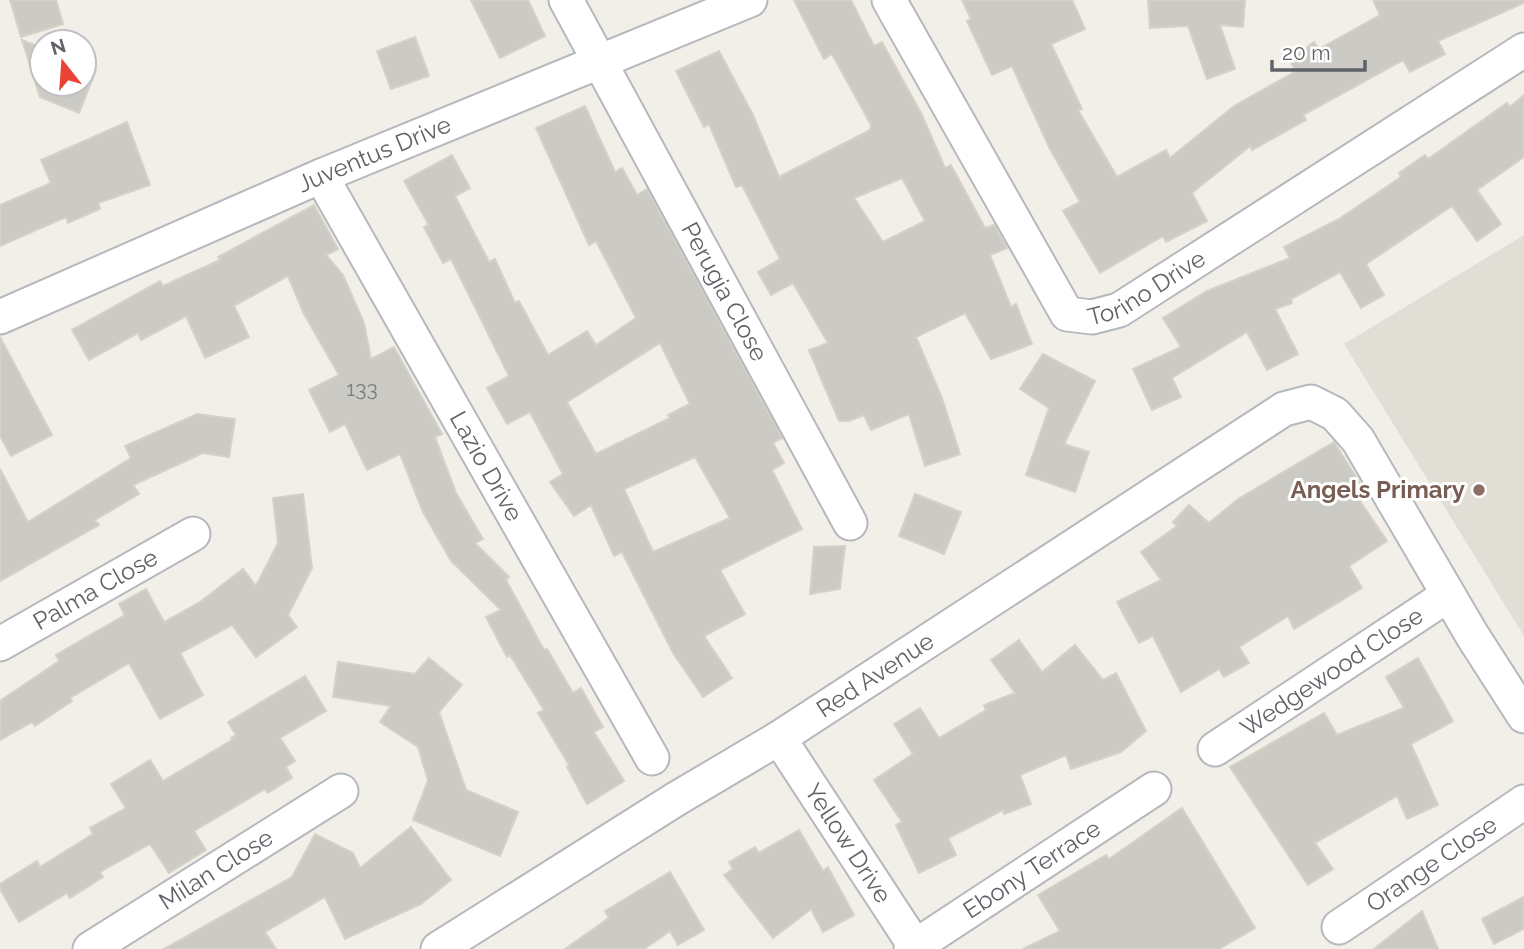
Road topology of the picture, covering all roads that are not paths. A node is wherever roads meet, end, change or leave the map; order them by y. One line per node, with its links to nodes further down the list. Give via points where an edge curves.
1 (566, 0): 5 (street, Perugia Close)
2 (750, 0): 5 (street, Juventus Drive)
3 (889, 0): 4 (street, Torino Drive, via 1067,314 1092,317 1119,310)
4 (1524, 50)
5 (598, 60): 6 (street, Juventus Drive); 8 (street, Perugia Close)
6 (321, 176): 7 (street, Juventus Drive); 15 (street, Lazio Drive)
7 (0, 317)
8 (850, 523)
9 (193, 534): 11 (street, Palma Close)
10 (1448, 595): 12 (street); 13 (street, Red Avenue, via 1358,440 1335,414 1311,402 1284,409); 14 (street, Wedgewood Close)
11 (0, 644)
12 (1524, 716)
13 (779, 738): 20 (street, Yellow Drive); 22 (street, Red Avenue)
14 (1215, 749)
15 (652, 758)
16 (1154, 789): 20 (street, Ebony Terrace)
17 (341, 790): 21 (street, Milan Close)
18 (1524, 802): 19 (street, Orange Close)
19 (1339, 927)
20 (914, 948)
21 (90, 949)
22 (438, 949)

